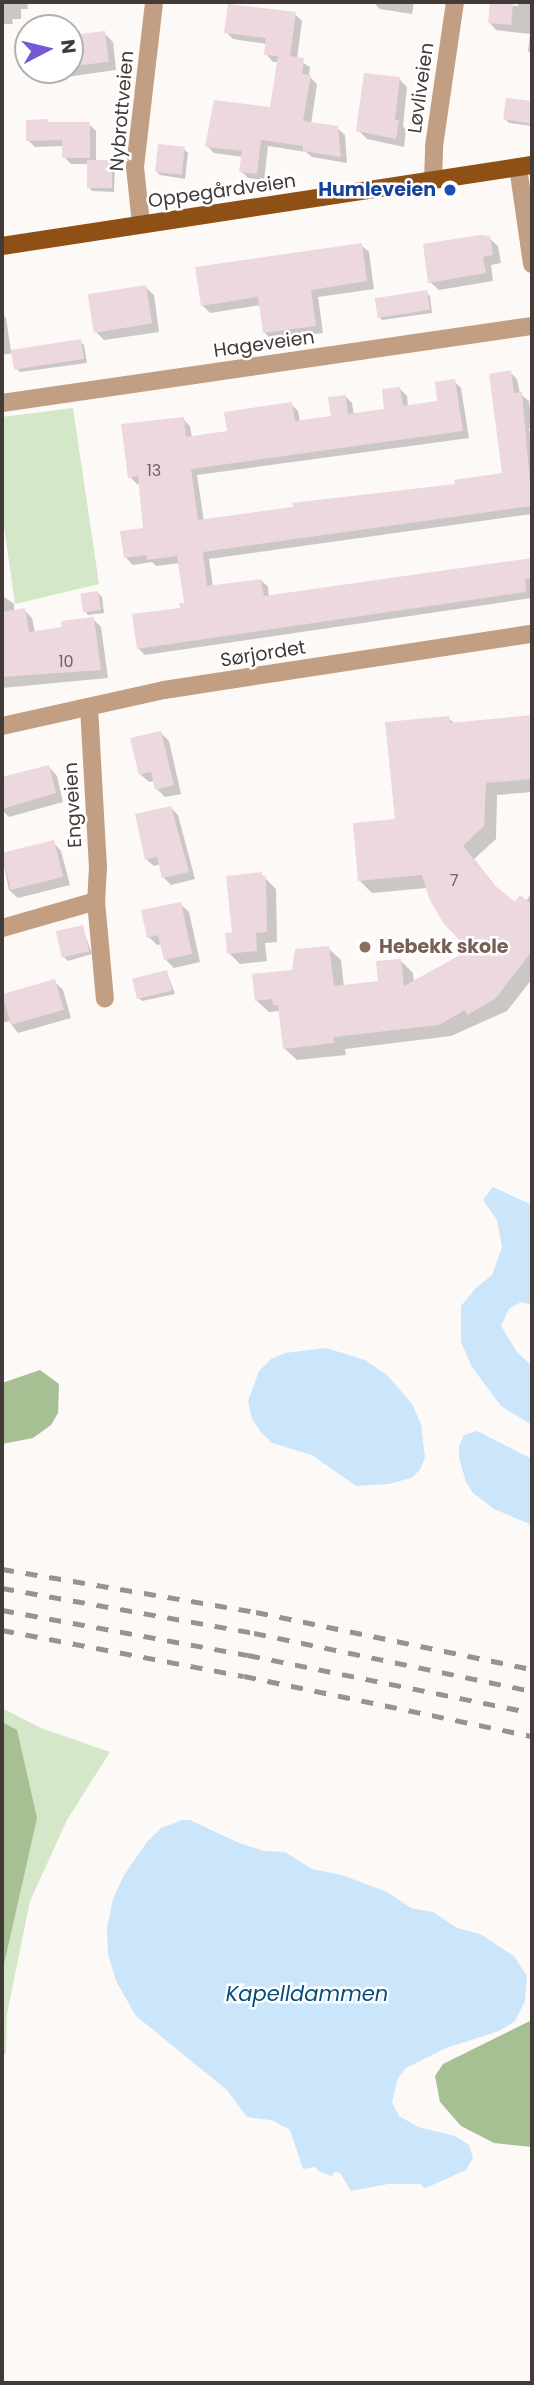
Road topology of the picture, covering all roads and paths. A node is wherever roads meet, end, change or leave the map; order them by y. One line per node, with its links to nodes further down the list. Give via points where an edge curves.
1 (154, 2): 5 (street, Nybrottveien, via 135,167)
2 (455, 2): 4 (street, Løvliveien)
3 (525, 166): 4 (main road, Oppegårdveien); 7 (street)
4 (433, 180): 5 (main road, Oppegårdveien)
5 (141, 224): 6 (main road, Oppegårdveien)
6 (2, 246)
7 (532, 264)
8 (532, 326): 9 (street, Hageveien)
9 (2, 403)
10 (532, 634): 11 (street, Sørjordet, via 164,690)
11 (89, 707): 12 (street, Sørjordet); 13 (street, Engveien)
12 (2, 726)
13 (96, 901): 14 (street); 15 (street, Engveien)
14 (2, 928)
15 (105, 999)

